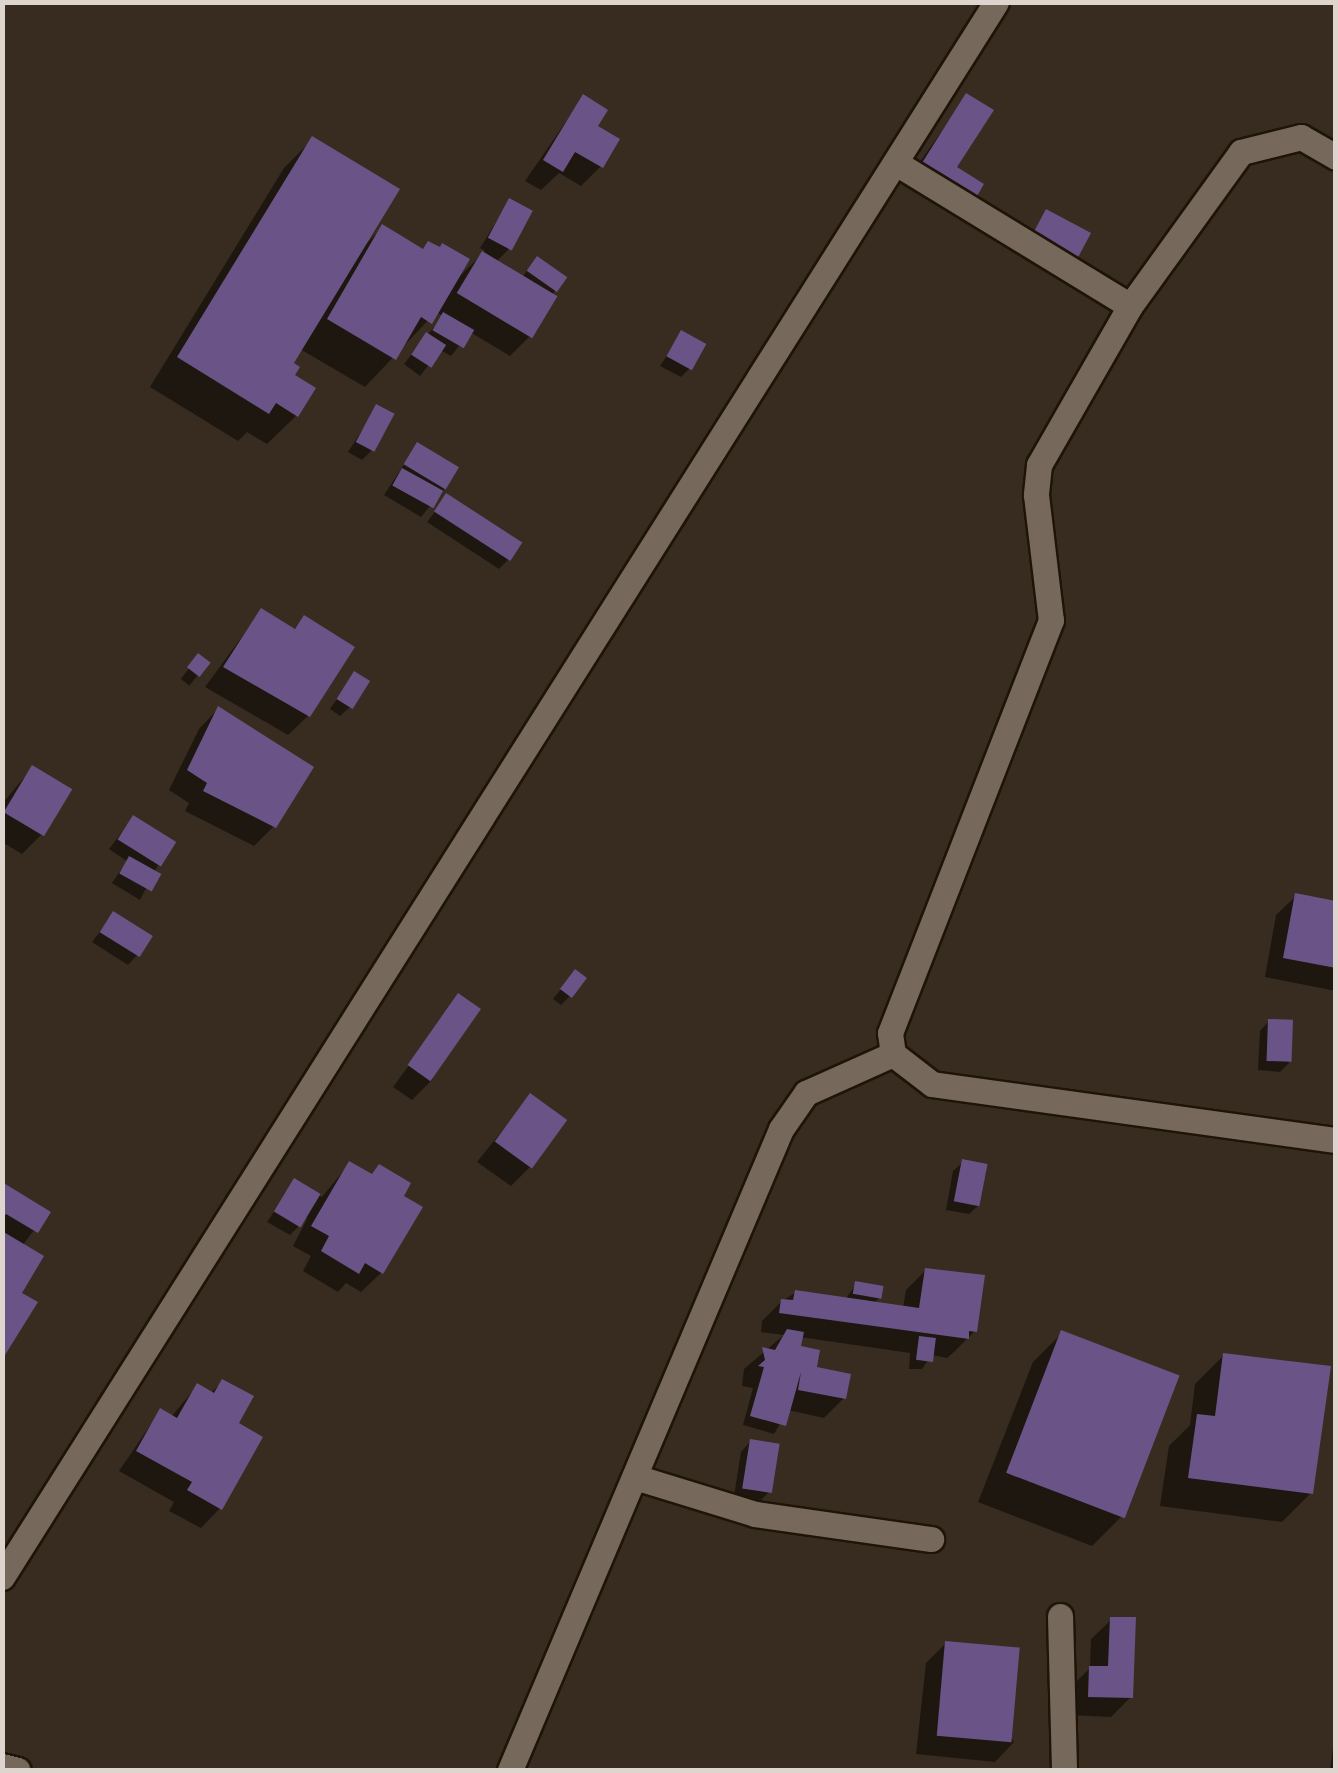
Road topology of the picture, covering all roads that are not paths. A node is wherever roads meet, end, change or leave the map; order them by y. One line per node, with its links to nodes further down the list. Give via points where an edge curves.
1 (996, 2): 3 (street)
2 (1336, 157): 4 (street, via 1301,138 1241,152)
3 (896, 164): 4 (street); 9 (street)
4 (1130, 306): 5 (street, via 1040,465 1036,495 1051,620 890,1033)
5 (893, 1054): 6 (street, via 932,1084); 7 (street, via 806,1093 781,1129)
6 (1336, 1140)
7 (634, 1478): 8 (street, via 755,1514); 13 (street)
8 (931, 1539)
9 (2, 1577)
10 (1060, 1616): 14 (street)
11 (2, 1766): 12 (street)
12 (18, 1770)
13 (510, 1770)
14 (1064, 1770)

